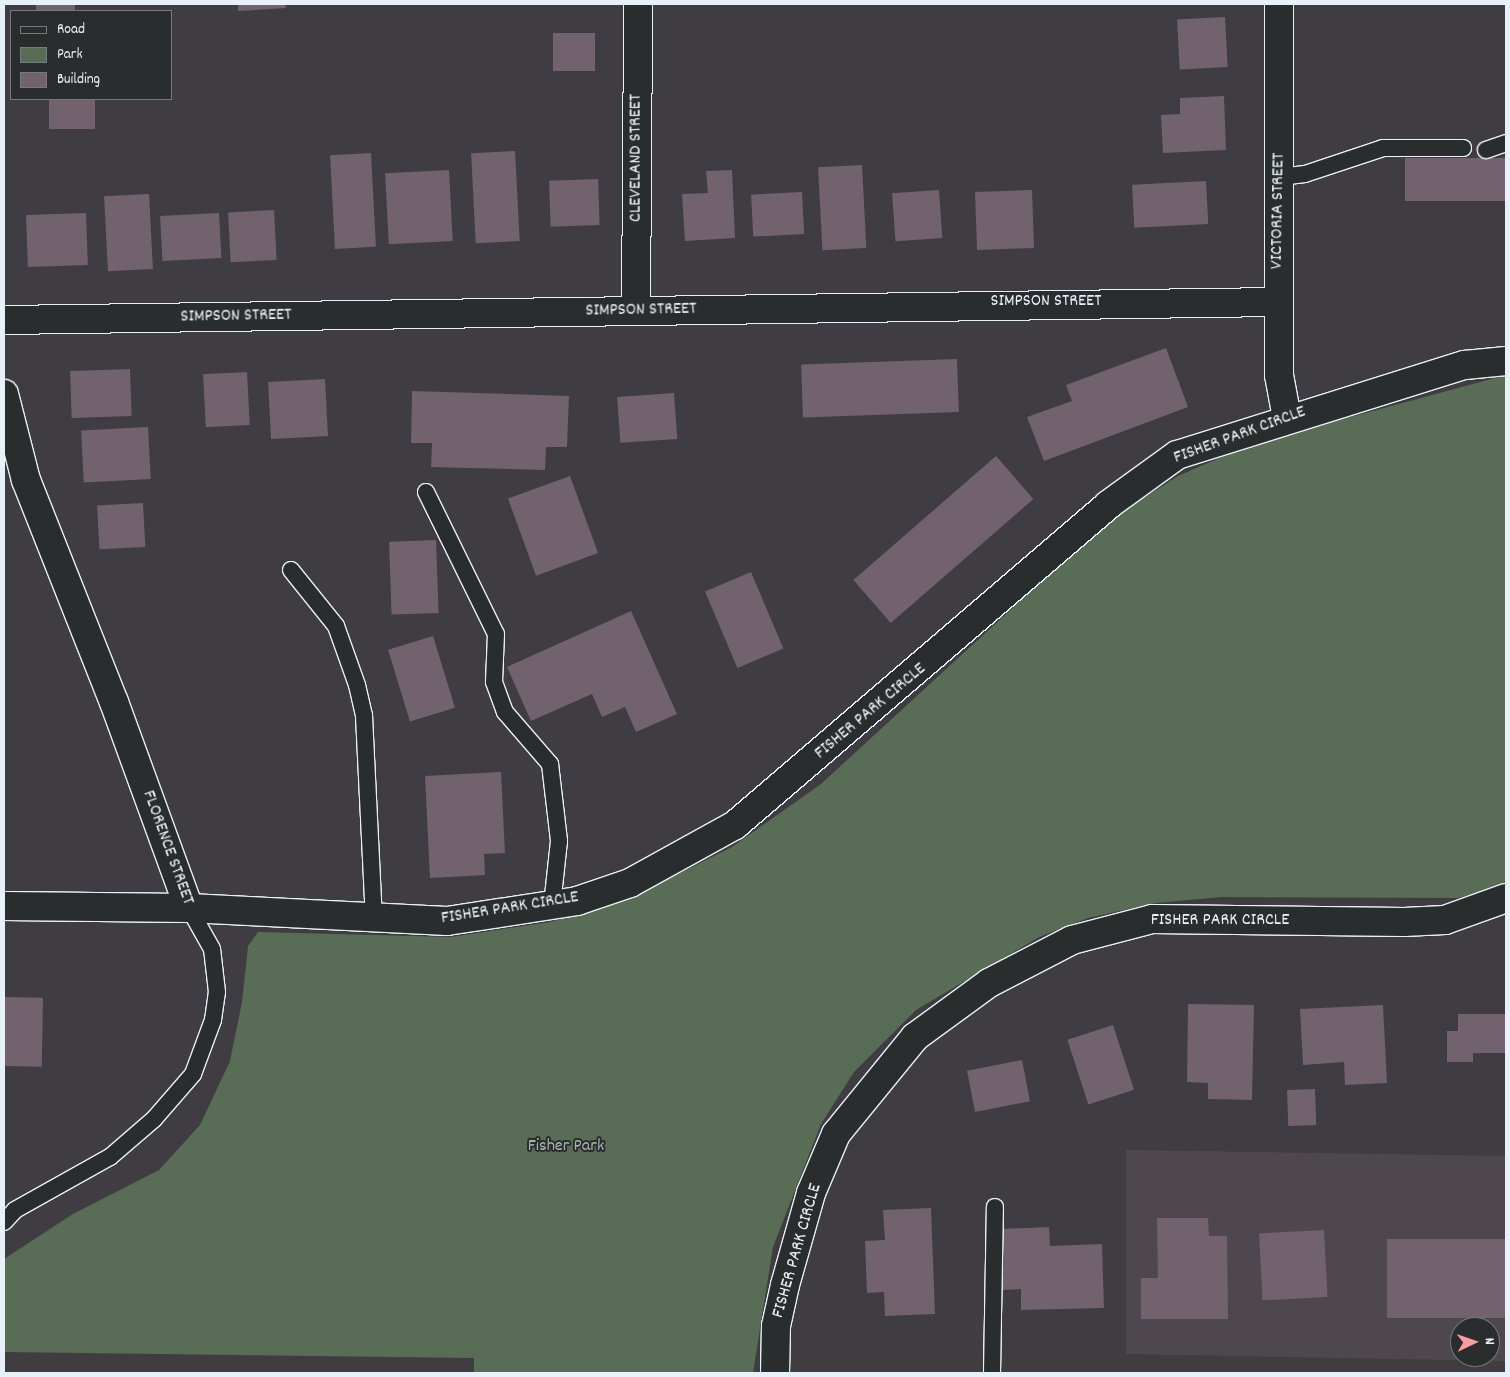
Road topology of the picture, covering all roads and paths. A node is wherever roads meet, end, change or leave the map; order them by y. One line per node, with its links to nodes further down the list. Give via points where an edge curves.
1 (638, 4): 8 (street, CLEVELAND STREET)
2 (1279, 4): 6 (street, VICTORIA STREET)
3 (1506, 143): 5 (lane)
4 (1463, 148): 6 (lane, via 1383,148 1305,174)
5 (1486, 150)
6 (1280, 177): 7 (street, VICTORIA STREET)
7 (1278, 302): 8 (street, SIMPSON STREET, via 995,302); 12 (street, VICTORIA STREET, via 1279,375)
8 (636, 312): 9 (street, SIMPSON STREET)
9 (4, 320)
10 (1506, 361): 12 (street, FISHER PARK CIRCLE, via 1465,365)
11 (4, 394): 18 (street, FLORENCE STREET, via 26,480 114,702)
12 (1287, 418): 16 (street, FISHER PARK CIRCLE, via 1177,456 1108,505 735,825 630,883)
13 (426, 492): 16 (lane, via 496,634 494,682 505,712 550,764 559,841)
14 (291, 570): 19 (lane, via 336,626 357,685 364,716)
15 (1506, 898): 21 (street, FISHER PARK CIRCLE)
16 (552, 905): 19 (street, FISHER PARK CIRCLE, via 446,921)
17 (4, 906): 18 (street, FISHER PARK CIRCLE)
18 (189, 908): 19 (street, FISHER PARK CIRCLE); 23 (lane, FLORENCE STREET, via 212,949 218,992 213,1020 193,1074 154,1119 110,1157 15,1210)
19 (374, 917)
20 (1506, 918): 21 (street)
21 (1446, 920): 24 (street, FISHER PARK CIRCLE, via 1152,919 1072,940 989,983 915,1037 836,1134 811,1193 785,1285 776,1326)
22 (995, 1207): 25 (lane)
23 (4, 1222)
24 (774, 1373)
25 (992, 1373)

